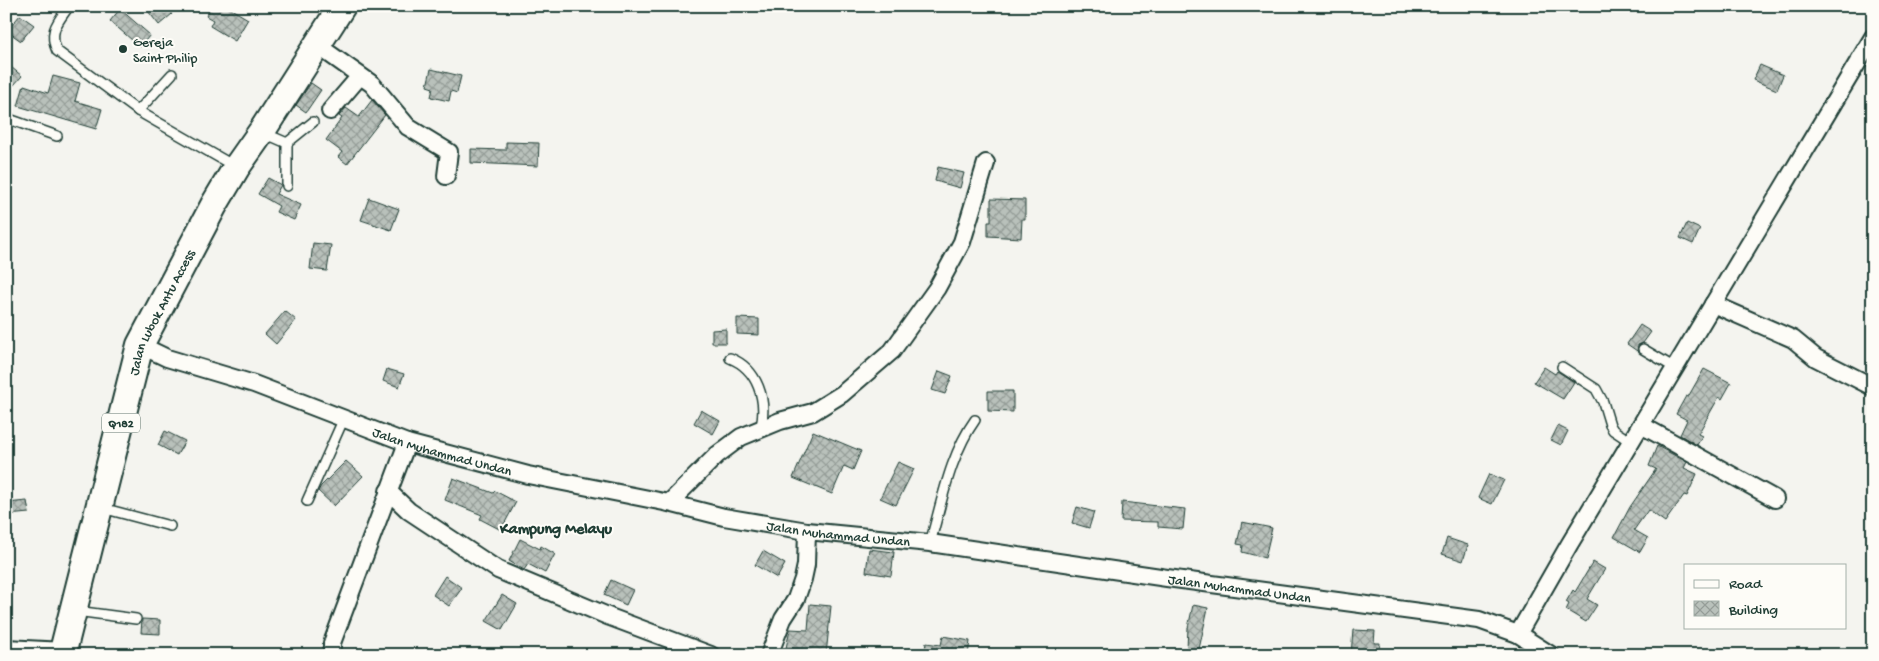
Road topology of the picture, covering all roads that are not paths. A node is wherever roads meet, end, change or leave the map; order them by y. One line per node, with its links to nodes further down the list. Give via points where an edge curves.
1 (69, 6): 7 (lane, via 52,33 57,51)
2 (342, 6): 4 (main road, Jalan Lubok Antu Access / Q182)
3 (1873, 37): 18 (street)
4 (317, 45): 6 (street); 11 (main road, Jalan Lubok Antu Access / Q182)
5 (172, 74): 7 (lane)
6 (360, 76): 8 (street); 16 (street, via 372,84 408,127 449,152)
7 (138, 111): 15 (lane)
8 (330, 111)
9 (6, 118): 12 (lane)
10 (313, 122): 13 (lane)
11 (262, 132): 13 (lane); 15 (main road, Jalan Lubok Antu Access / Q182)
12 (57, 136)
13 (287, 143): 17 (lane)
14 (986, 163): 28 (street, via 962,242 937,288 892,351 842,394 813,412)
15 (236, 168): 19 (main road, Jalan Lubok Antu Access / Q182)
16 (446, 176)
17 (287, 186)
18 (1713, 304): 23 (street); 24 (street, via 1793,339 1816,358)
19 (140, 345): 25 (street, Jalan Muhammad Undan, via 167,358 254,384); 35 (main road, Jalan Lubok Antu Access / Q182)
20 (1643, 349): 23 (lane)
21 (730, 358): 28 (lane, via 746,368 758,384)
22 (1562, 367): 29 (lane, via 1596,389 1610,426)
23 (1675, 368): 27 (street)
24 (1873, 387)
25 (344, 418): 30 (street, Jalan Muhammad Undan); 33 (lane)
26 (975, 420): 38 (lane, via 956,457)
27 (1641, 426): 29 (street); 32 (street)
28 (761, 428): 34 (street, via 741,437 717,455)
29 (1631, 442): 41 (street)
30 (407, 443): 31 (street); 34 (street, Jalan Muhammad Undan, via 528,475)
31 (388, 491): 44 (street, via 332,644); 45 (street, via 409,511 498,570)
32 (1775, 499)
33 (308, 500)
34 (669, 503): 37 (street, Jalan Muhammad Undan, via 724,517)
35 (100, 508): 36 (lane); 39 (main road, Jalan Lubok Antu Access / Q182)
36 (170, 526)
37 (807, 531): 38 (street, Jalan Muhammad Undan); 46 (street, via 803,579)
38 (930, 542): 41 (street, Jalan Muhammad Undan, via 1479,620)
39 (74, 610): 40 (lane); 43 (main road, Jalan Lubok Antu Access / Q182)
40 (136, 618)
41 (1518, 634): 47 (street, Jalan Muhammad Undan)
42 (6, 648): 43 (street)
43 (63, 653)
44 (332, 655)
45 (711, 655)
46 (769, 655)
47 (1551, 655)

